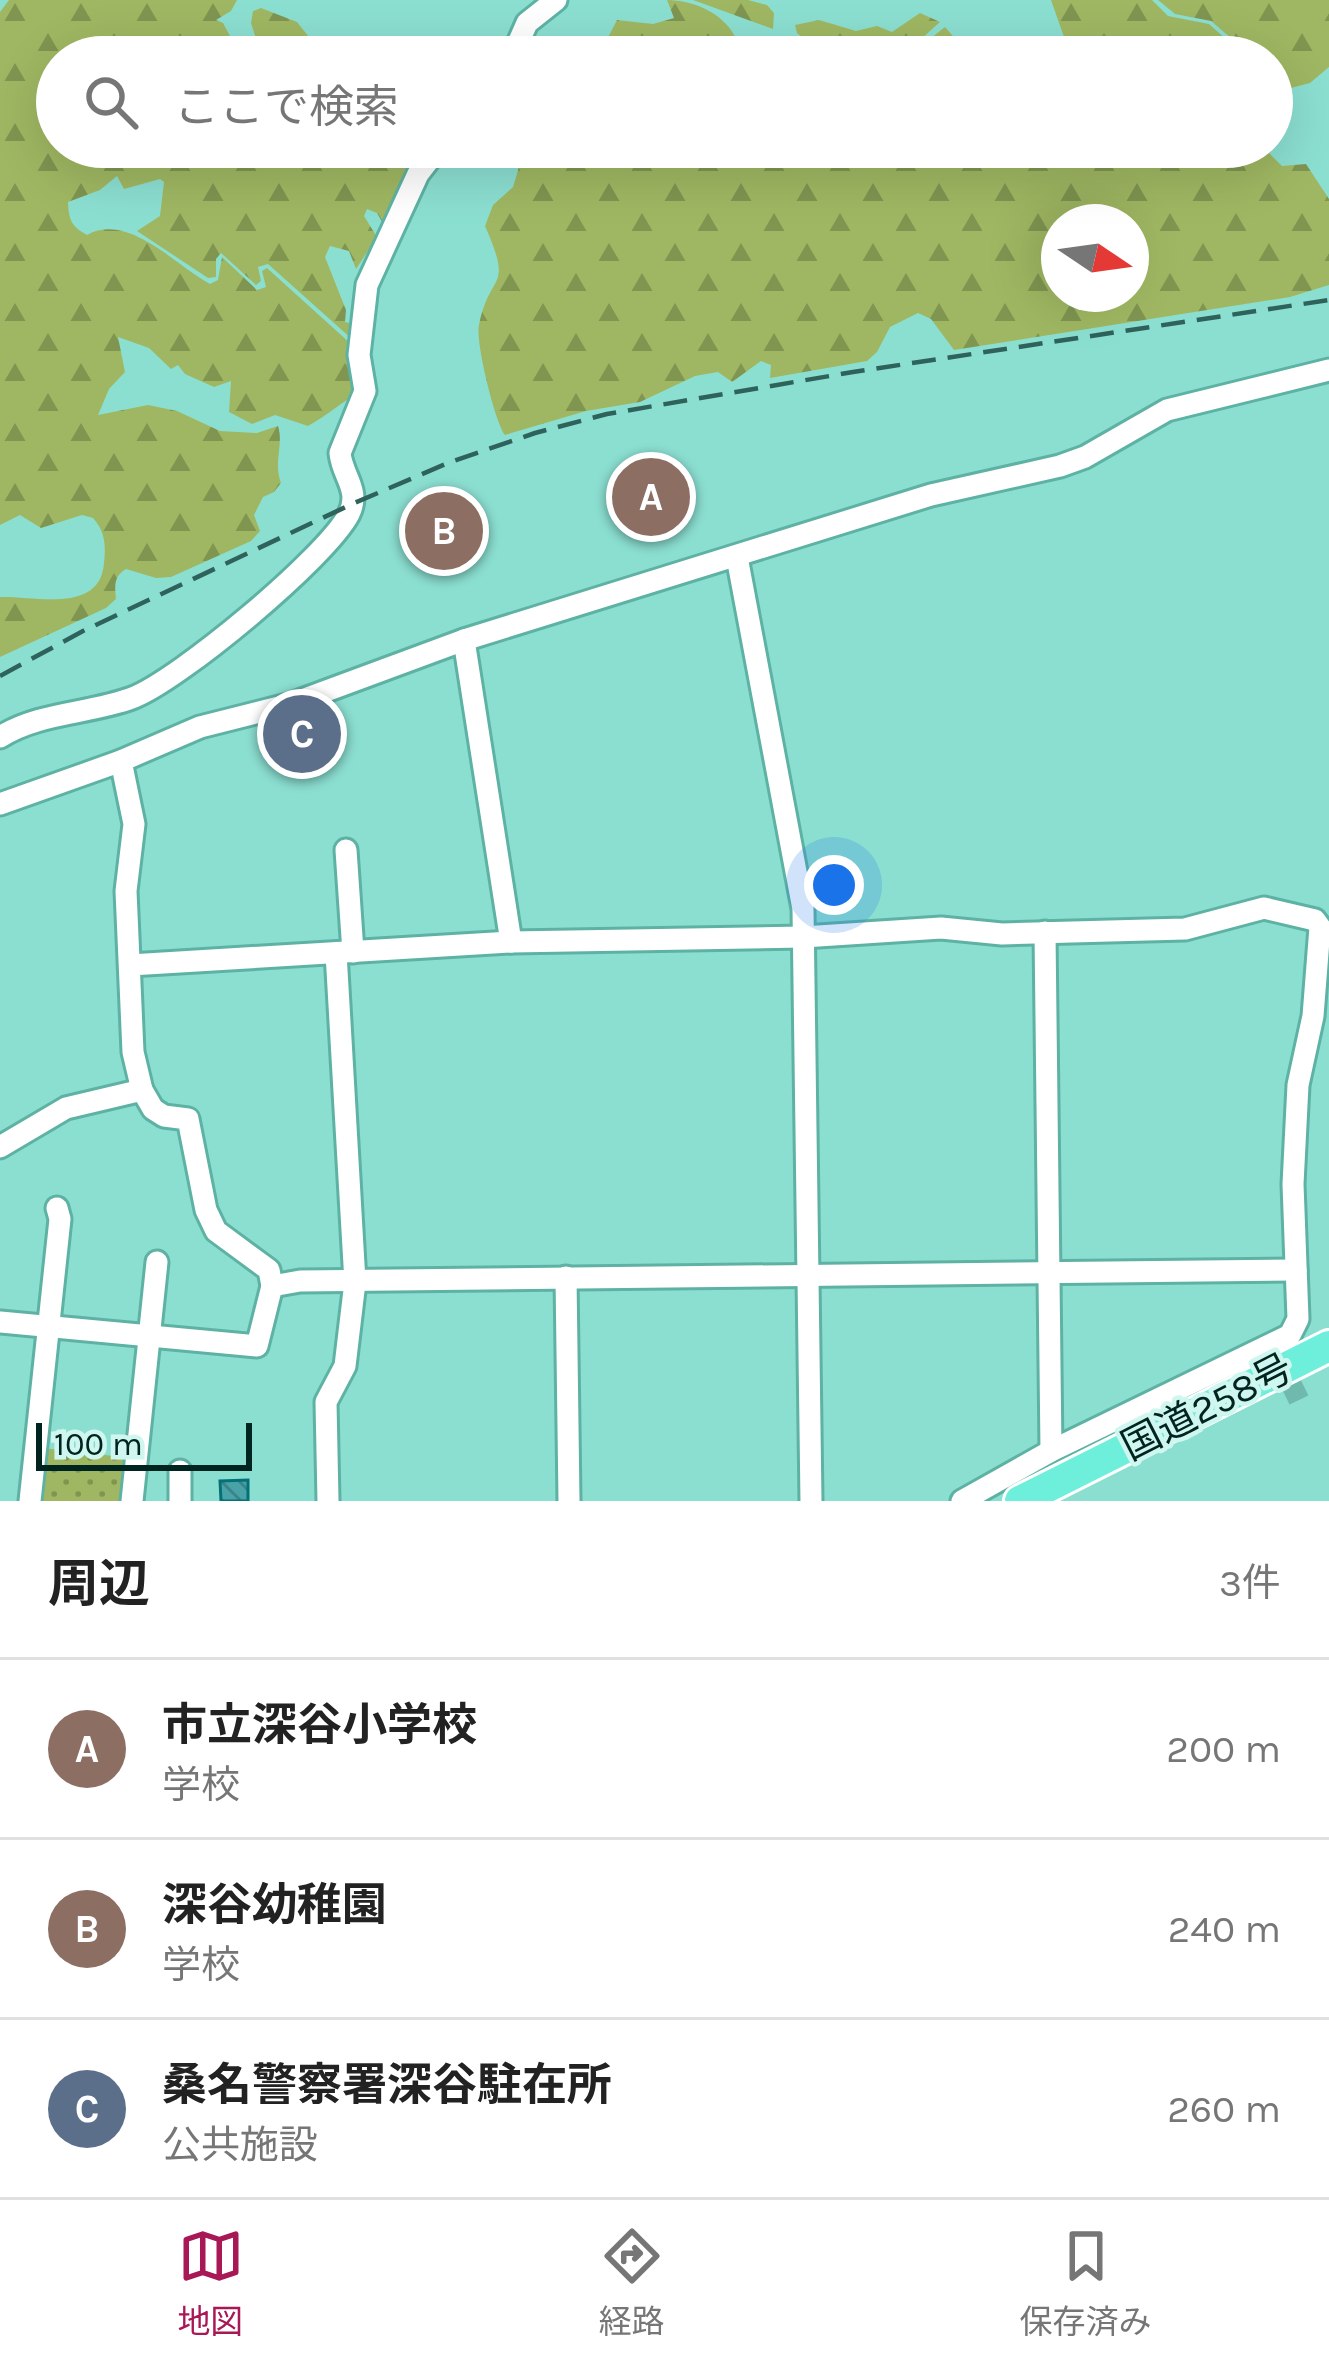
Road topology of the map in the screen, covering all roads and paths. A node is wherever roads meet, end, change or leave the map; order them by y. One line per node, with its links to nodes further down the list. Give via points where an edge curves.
1 (556, 0): 2 (street)
2 (521, 36)
3 (423, 168): 7 (street, via 364,296 359,355 366,383 340,453 354,491 348,515 277,591 161,683)
4 (1329, 370): 5 (street, via 1167,410 1060,466 931,495)
5 (736, 557): 6 (street); 12 (street)
6 (464, 640): 8 (street); 13 (street)
7 (0, 737)
8 (121, 761): 9 (street); 15 (street, via 134,824 126,891)
9 (0, 804)
10 (346, 850): 14 (street)
11 (1045, 932): 12 (street, via 941,928); 20 (street, via 1185,928 1264,908 1319,922 1313,1016 1298,1085); 21 (street)
12 (802, 937): 13 (street); 22 (street)
13 (511, 942): 14 (street)
14 (344, 952): 15 (street); 24 (street)
15 (130, 965): 16 (street)
16 (142, 1090): 17 (street, via 66,1108); 25 (street, via 164,1116 188,1119 216,1232 268,1270)
17 (0, 1147)
18 (58, 1208): 27 (street)
19 (157, 1262): 28 (street)
20 (1296, 1270): 21 (street); 31 (street, via 1298,1319 1275,1350)
21 (1049, 1273): 22 (street); 31 (street)
22 (810, 1275): 23 (street); 38 (street)
23 (566, 1277): 24 (street); 37 (street)
24 (355, 1282): 25 (street); 36 (street, via 345,1366 326,1402)
25 (272, 1286): 28 (street, via 257,1346)
26 (0, 1322): 27 (street)
27 (47, 1326): 28 (street); 33 (street)
28 (149, 1335): 34 (street)
29 (1329, 1346): 40 (highway, 国道258号)
30 (1329, 1366): 41 (highway, 国道258号)
31 (1052, 1450): 39 (street)
32 (180, 1471): 35 (street)
33 (30, 1501)
34 (133, 1501)
35 (180, 1501)
36 (328, 1501)
37 (569, 1501)
38 (811, 1501)
39 (962, 1501)
40 (1020, 1501)
41 (1058, 1501)

